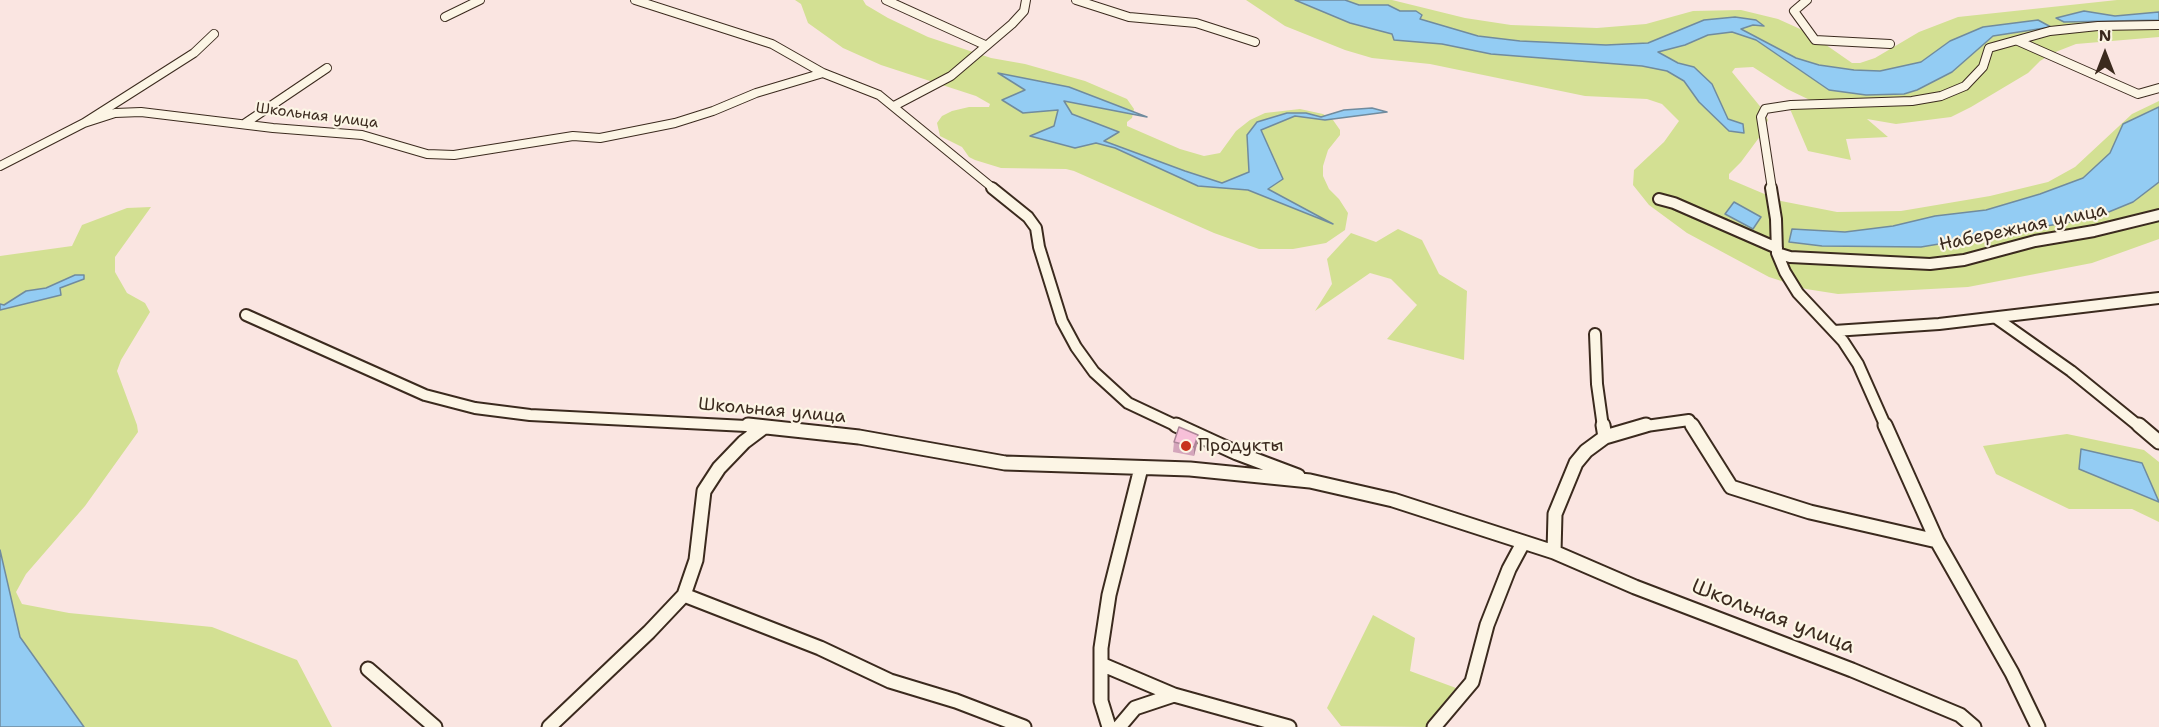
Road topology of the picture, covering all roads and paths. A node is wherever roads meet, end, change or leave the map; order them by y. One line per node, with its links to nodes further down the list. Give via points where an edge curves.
1 (480, 0): 7 (street)
2 (635, 0): 15 (street, Школьная улица, via 749,35 791,53)
3 (886, 0): 13 (street)
4 (1026, 0): 13 (street, via 1024,10 1012,24)
5 (1078, 0): 11 (street, via 1130,17 1196,23)
6 (1807, 0): 12 (street, via 1794,10 1815,40)
7 (445, 17)
8 (2159, 25): 10 (street, via 2050,31)
9 (214, 34): 18 (street, Школьная улица, via 194,53)
10 (2018, 41): 16 (street, via 2138,93); 23 (street, via 1989,48 1983,67 1965,86 1941,96 1765,109 1761,117)
11 (1255, 42)
12 (1890, 44)
13 (985, 45): 17 (street, via 951,76)
14 (327, 68): 19 (street)
15 (823, 73): 17 (street, Школьная улица, via 879,95); 19 (street, Школьная улица, via 675,123 600,138 573,136 454,155 427,154 362,135)
16 (2159, 88)
17 (894, 106): 33 (street, Школьная улица, via 1028,217 1036,228 1062,321 1076,347 1109,388 1128,403 1170,423)
18 (84, 123): 19 (street, Школьная улица, via 115,113 141,112); 20 (street, Школьная улица)
19 (244, 124)
20 (1, 165)
21 (1659, 199): 23 (street, Набережная улица)
22 (2159, 215): 23 (street, Набережная улица, via 1964,260 1930,264 1790,257)
23 (1777, 251): 27 (street, via 1798,293)
24 (2159, 298): 26 (street)
25 (246, 315): 29 (street, Школьная улица, via 425,394 475,408 530,415)
26 (1996, 318): 27 (street); 31 (street, via 2071,371)
27 (1834, 331): 34 (street, via 1858,364)
28 (1595, 334): 30 (street)
29 (764, 427): 32 (street, Школьная улица, via 859,437 1005,463); 37 (street, via 719,468 704,490 696,560)
30 (1605, 437): 34 (street, via 1642,426 1689,420 1731,487 1810,512); 36 (street, via 1576,463 1555,514)
31 (2159, 442)
32 (1141, 468): 33 (street, Школьная улица); 38 (street, via 1109,595)
33 (1310, 481): 35 (street, Школьная улица, via 1393,500)
34 (1937, 541): 49 (street)
35 (1524, 543): 36 (street, Школьная улица); 47 (street, via 1487,625 1472,682)
36 (1554, 552): 48 (street, Школьная улица, via 1960,715)
37 (684, 595): 42 (street); 43 (street, via 820,648 890,681)
38 (1101, 664): 40 (street); 44 (street, via 1101,701)
39 (368, 669): 41 (street)
40 (1174, 695): 45 (street, via 1135,708); 46 (street)
41 (435, 727)
42 (549, 727)
43 (1024, 727)
44 (1109, 727)
45 (1119, 727)
46 (1289, 727)
47 (1434, 727)
48 (1974, 727)
49 (2038, 727)

